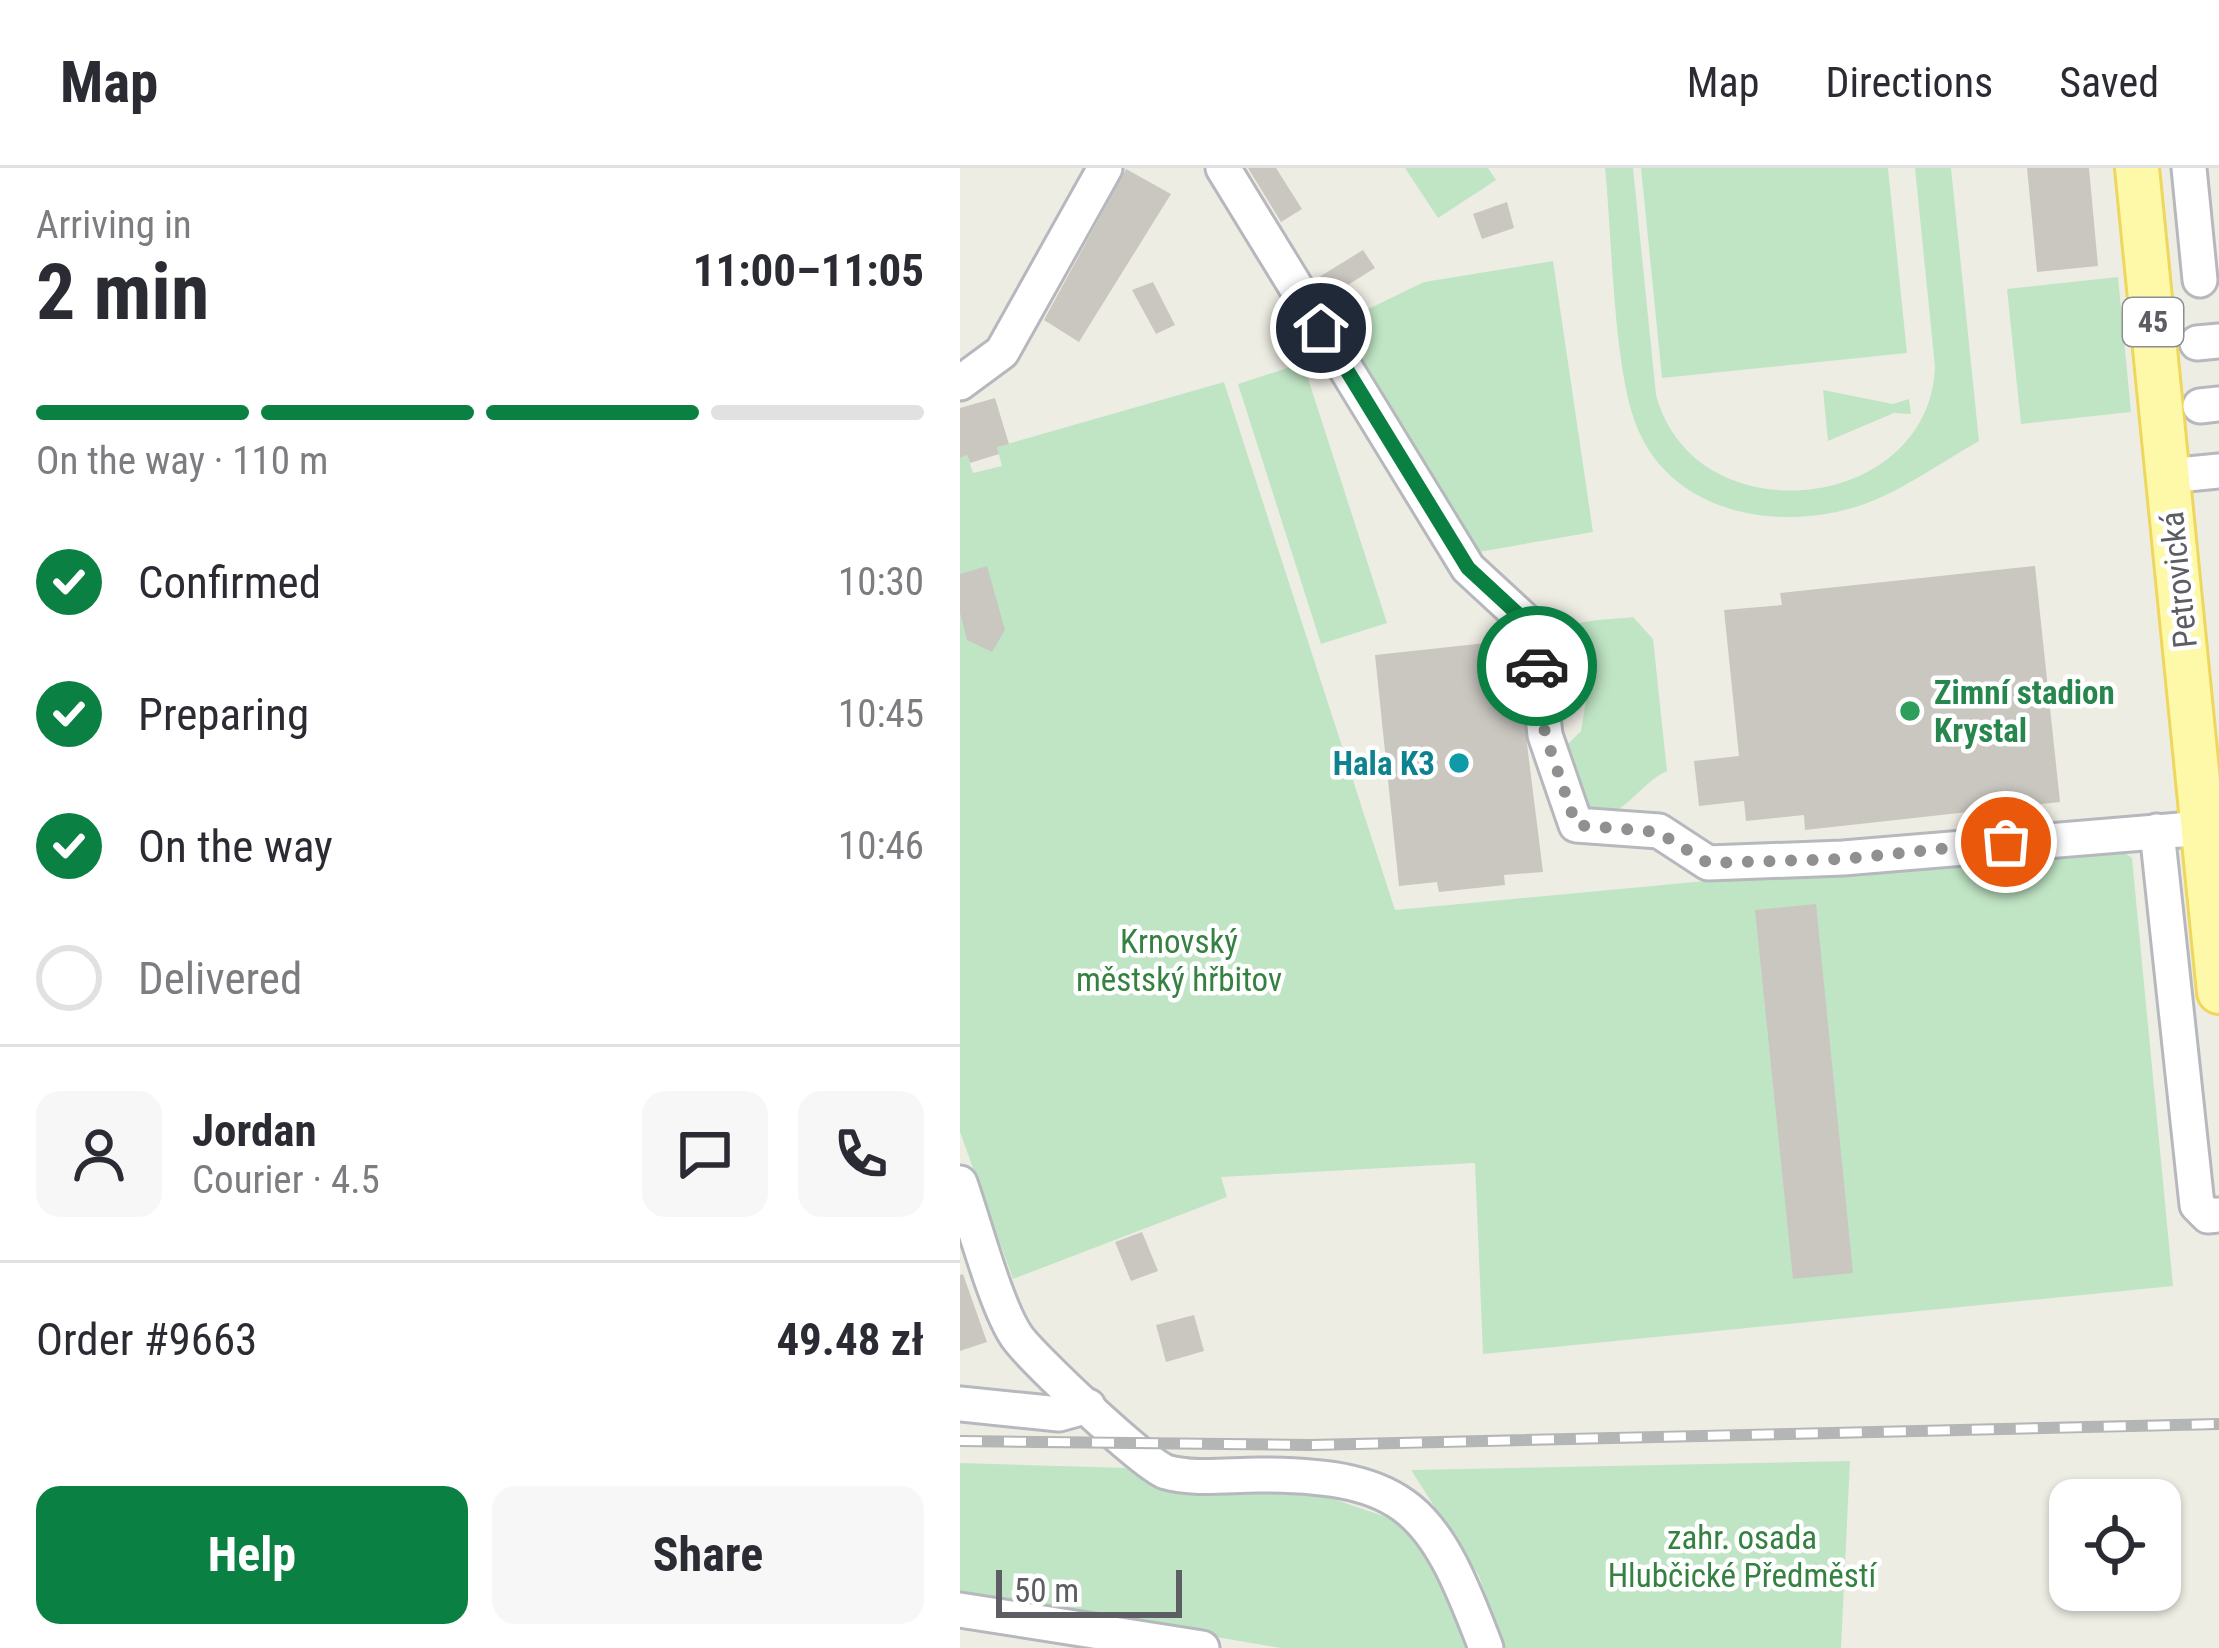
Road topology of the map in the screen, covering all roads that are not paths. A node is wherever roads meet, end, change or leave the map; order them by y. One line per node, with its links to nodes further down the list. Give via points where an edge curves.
1 (1105, 168): 7 (street, via 1002,352)
2 (1222, 168): 11 (street, via 1468,568 1534,629 1545,734 1576,825 1658,832 1708,863)
3 (2137, 168): 6 (main road, Petrovická / 45)
4 (2188, 168): 5 (street)
5 (2210, 279): 6 (street)
6 (2150, 286): 9 (main road, Petrovická / 45)
7 (960, 383)
8 (2219, 471): 9 (street)
9 (2168, 476): 10 (main road, Petrovická / 45)
10 (2204, 827): 11 (street); 12 (main road, Petrovická / 45)
11 (2158, 831): 14 (street, via 2197,1205)
12 (2219, 992)
13 (960, 1183): 16 (street, via 1016,1336)
14 (2219, 1215)
15 (960, 1404): 16 (street, via 1059,1414)
16 (1088, 1406): 19 (street, via 1166,1472 1329,1475 1388,1494 1432,1532)
17 (960, 1610): 18 (street)
18 (1202, 1648)
19 (1486, 1648)

